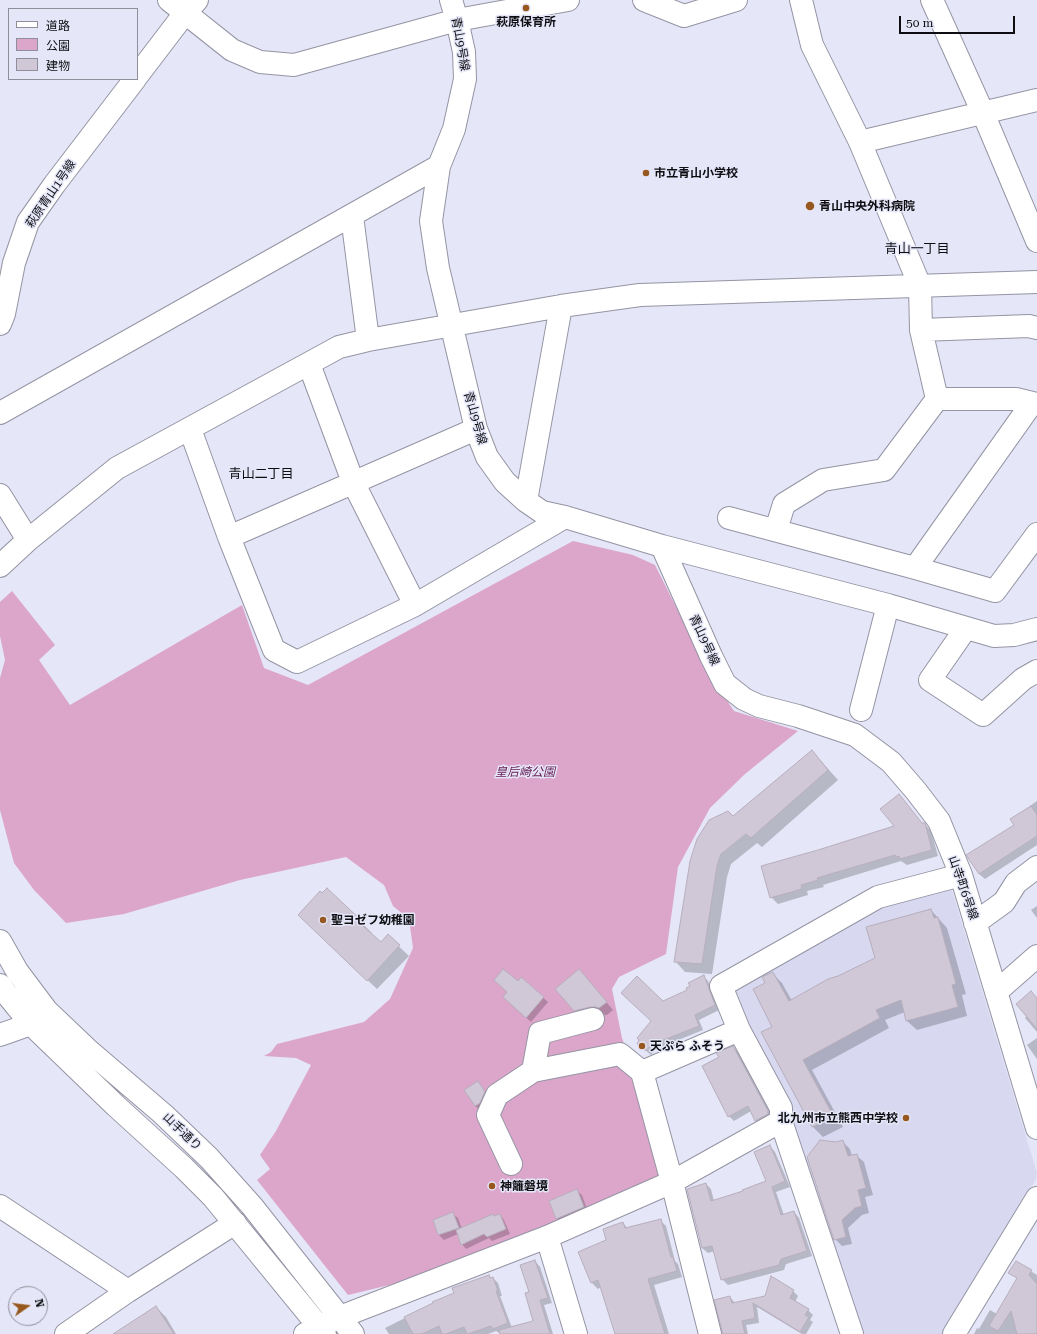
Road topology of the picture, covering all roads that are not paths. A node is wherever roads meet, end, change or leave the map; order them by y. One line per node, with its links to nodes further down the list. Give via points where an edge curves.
1 (568, 0): 7 (street)
2 (644, 0): 3 (street, via 684,16)
3 (736, 0)
4 (801, 0): 12 (street, via 812,45)
5 (932, 0): 11 (street)
6 (184, 4): 7 (street, via 232,50 260,62 294,65); 8 (street)
7 (454, 10): 13 (street, 青山9号線, via 464,52 465,79 454,129)
8 (138, 74)
9 (134, 80): 19 (street, 萩原青山1号線, via 28,222 14,263)
10 (1037, 100): 11 (street)
11 (983, 113): 12 (street); 15 (street)
12 (860, 142): 17 (street)
13 (439, 166): 14 (street); 20 (street, 青山9号線, via 430,220)
14 (352, 216): 23 (street); 27 (street)
15 (1037, 241)
16 (1037, 282): 17 (street)
17 (920, 286): 18 (street, via 640,295); 22 (street)
18 (561, 306): 20 (street); 32 (street)
19 (0, 324)
20 (452, 326): 23 (street); 29 (street, 青山9号線)
21 (1037, 328): 22 (street, via 1030,326)
22 (921, 330): 25 (street)
23 (368, 340): 24 (street, via 339,347)
24 (309, 364): 28 (street); 30 (street)
25 (937, 399): 26 (street, via 1016,399); 35 (street, via 884,470 823,480 784,504)
26 (1034, 403): 41 (street)
27 (0, 414)
28 (190, 429): 37 (street); 38 (street, via 117,468)
29 (476, 429): 30 (street); 32 (street, 青山9号線, via 487,457 505,482)
30 (353, 482): 37 (street); 42 (street)
31 (0, 495): 38 (street)
32 (526, 501): 33 (street, 青山9号線, via 542,512)
33 (565, 517): 39 (street, 青山9号線); 42 (street)
34 (729, 518): 35 (street)
35 (776, 530): 41 (street)
36 (1037, 534): 41 (street, via 995,591)
37 (229, 537): 42 (street, via 274,650 297,662)
38 (28, 540): 40 (street)
39 (662, 546): 43 (street); 48 (street, 青山9号線, via 725,684 744,699 759,706)
40 (0, 566)
41 (915, 568)
42 (415, 605)
43 (888, 605): 44 (street); 47 (street)
44 (966, 628): 45 (street, via 994,636); 46 (street, via 930,680 983,715 1022,679)
45 (1036, 631)
46 (1037, 671)
47 (861, 710)
48 (798, 716): 50 (street, 山寺町6号線, via 855,735 891,762 939,821)
49 (1037, 867): 51 (street, via 1016,883 1004,902)
50 (961, 875): 51 (street, 山寺町6号線); 58 (street, via 878,897 721,986)
51 (975, 923): 55 (street, 山寺町6号線)
52 (0, 941): 56 (street, 山手通り)
53 (1037, 956): 55 (street)
54 (0, 984): 56 (street, 山手通り, via 5,992)
55 (996, 992): 62 (street, 山寺町6号線)
56 (39, 1017): 59 (street); 68 (street, 山手通り, via 116,1106 184,1168); 71 (street, 山手通り, via 87,1049 163,1114 209,1158 252,1206)
57 (593, 1019): 60 (street, via 540,1033)
58 (740, 1030): 61 (street); 63 (street, via 780,1108)
59 (0, 1035)
60 (532, 1071): 61 (street, via 620,1054); 64 (street, via 497,1095 488,1115)
61 (642, 1072): 65 (street)
62 (1035, 1115)
63 (781, 1121): 65 (street); 76 (street)
64 (511, 1164)
65 (672, 1182): 69 (street); 75 (street)
66 (1037, 1198): 77 (street)
67 (0, 1206): 70 (street)
68 (235, 1223): 70 (street); 72 (street, 山手通り)
69 (547, 1237): 71 (street); 74 (street)
70 (128, 1291): 73 (street)
71 (346, 1326): 72 (street)
72 (316, 1331)
73 (66, 1334)
74 (576, 1334)
75 (710, 1334)
76 (852, 1334)
77 (954, 1334)

